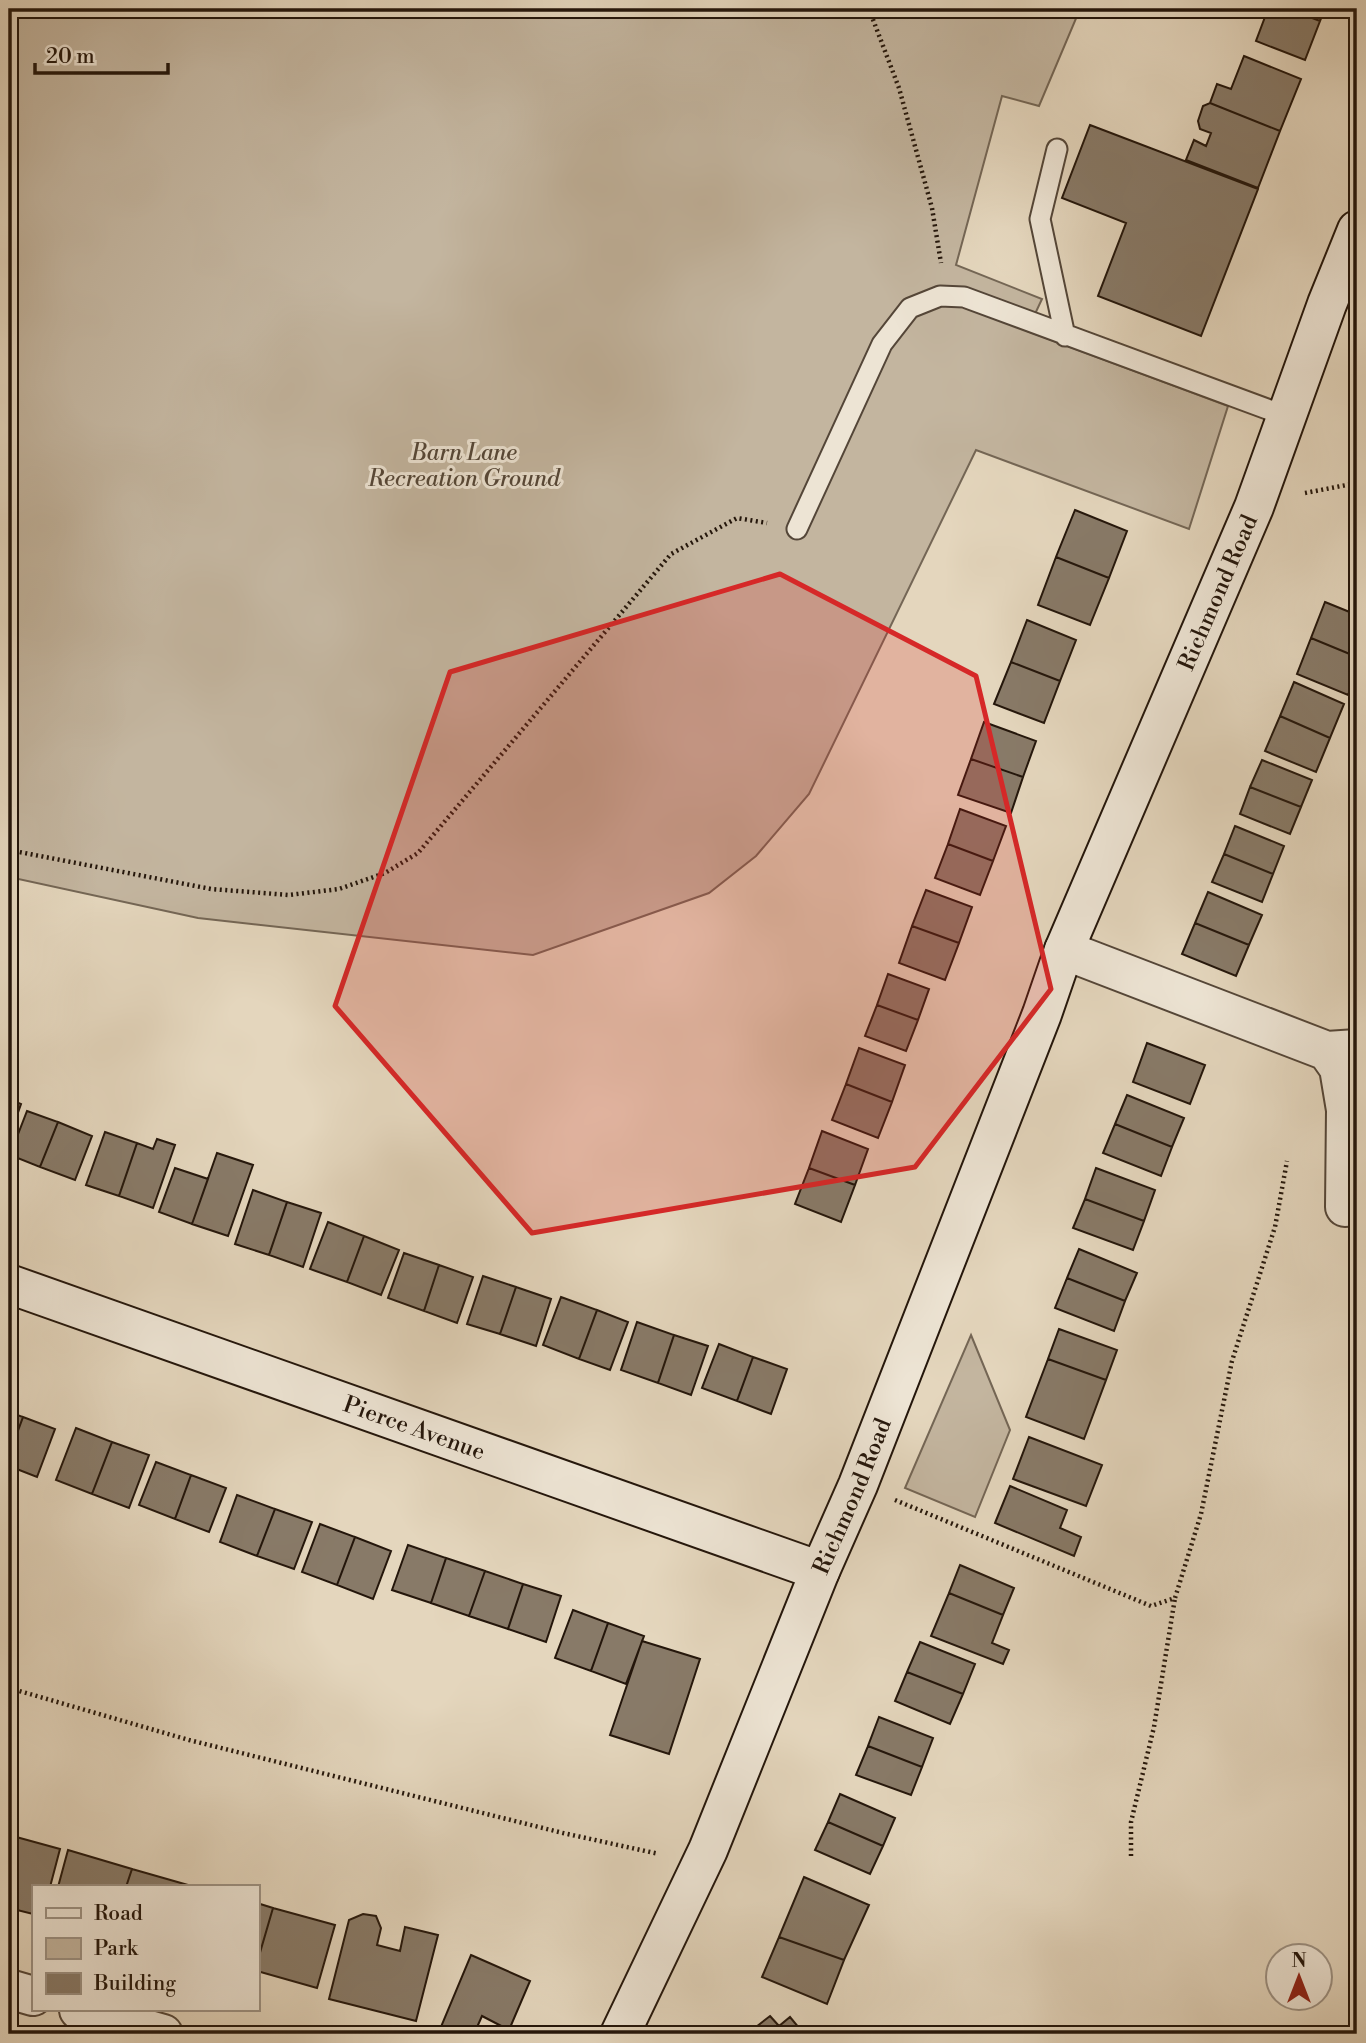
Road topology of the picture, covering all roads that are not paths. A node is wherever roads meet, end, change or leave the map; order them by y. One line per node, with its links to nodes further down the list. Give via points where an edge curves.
1 (1057, 149): 3 (lane, via 1040,219)
2 (1357, 230): 4 (street, Richmond Road)
3 (1065, 336): 4 (lane); 5 (lane, via 964,297 940,296 910,308 882,344)
4 (1286, 416): 6 (street, Richmond Road, via 1254,507)
5 (797, 529)
6 (1064, 950): 7 (street); 10 (street, Richmond Road, via 858,1486)
7 (1342, 1050): 8 (street)
8 (1345, 1208)
9 (9, 1284): 10 (street, Pierce Avenue)
10 (820, 1570): 15 (street, Richmond Road, via 701,1863)
11 (9, 1989): 12 (street)
12 (32, 1996)
13 (82, 2011): 14 (street)
14 (163, 2034)
15 (620, 2034)

